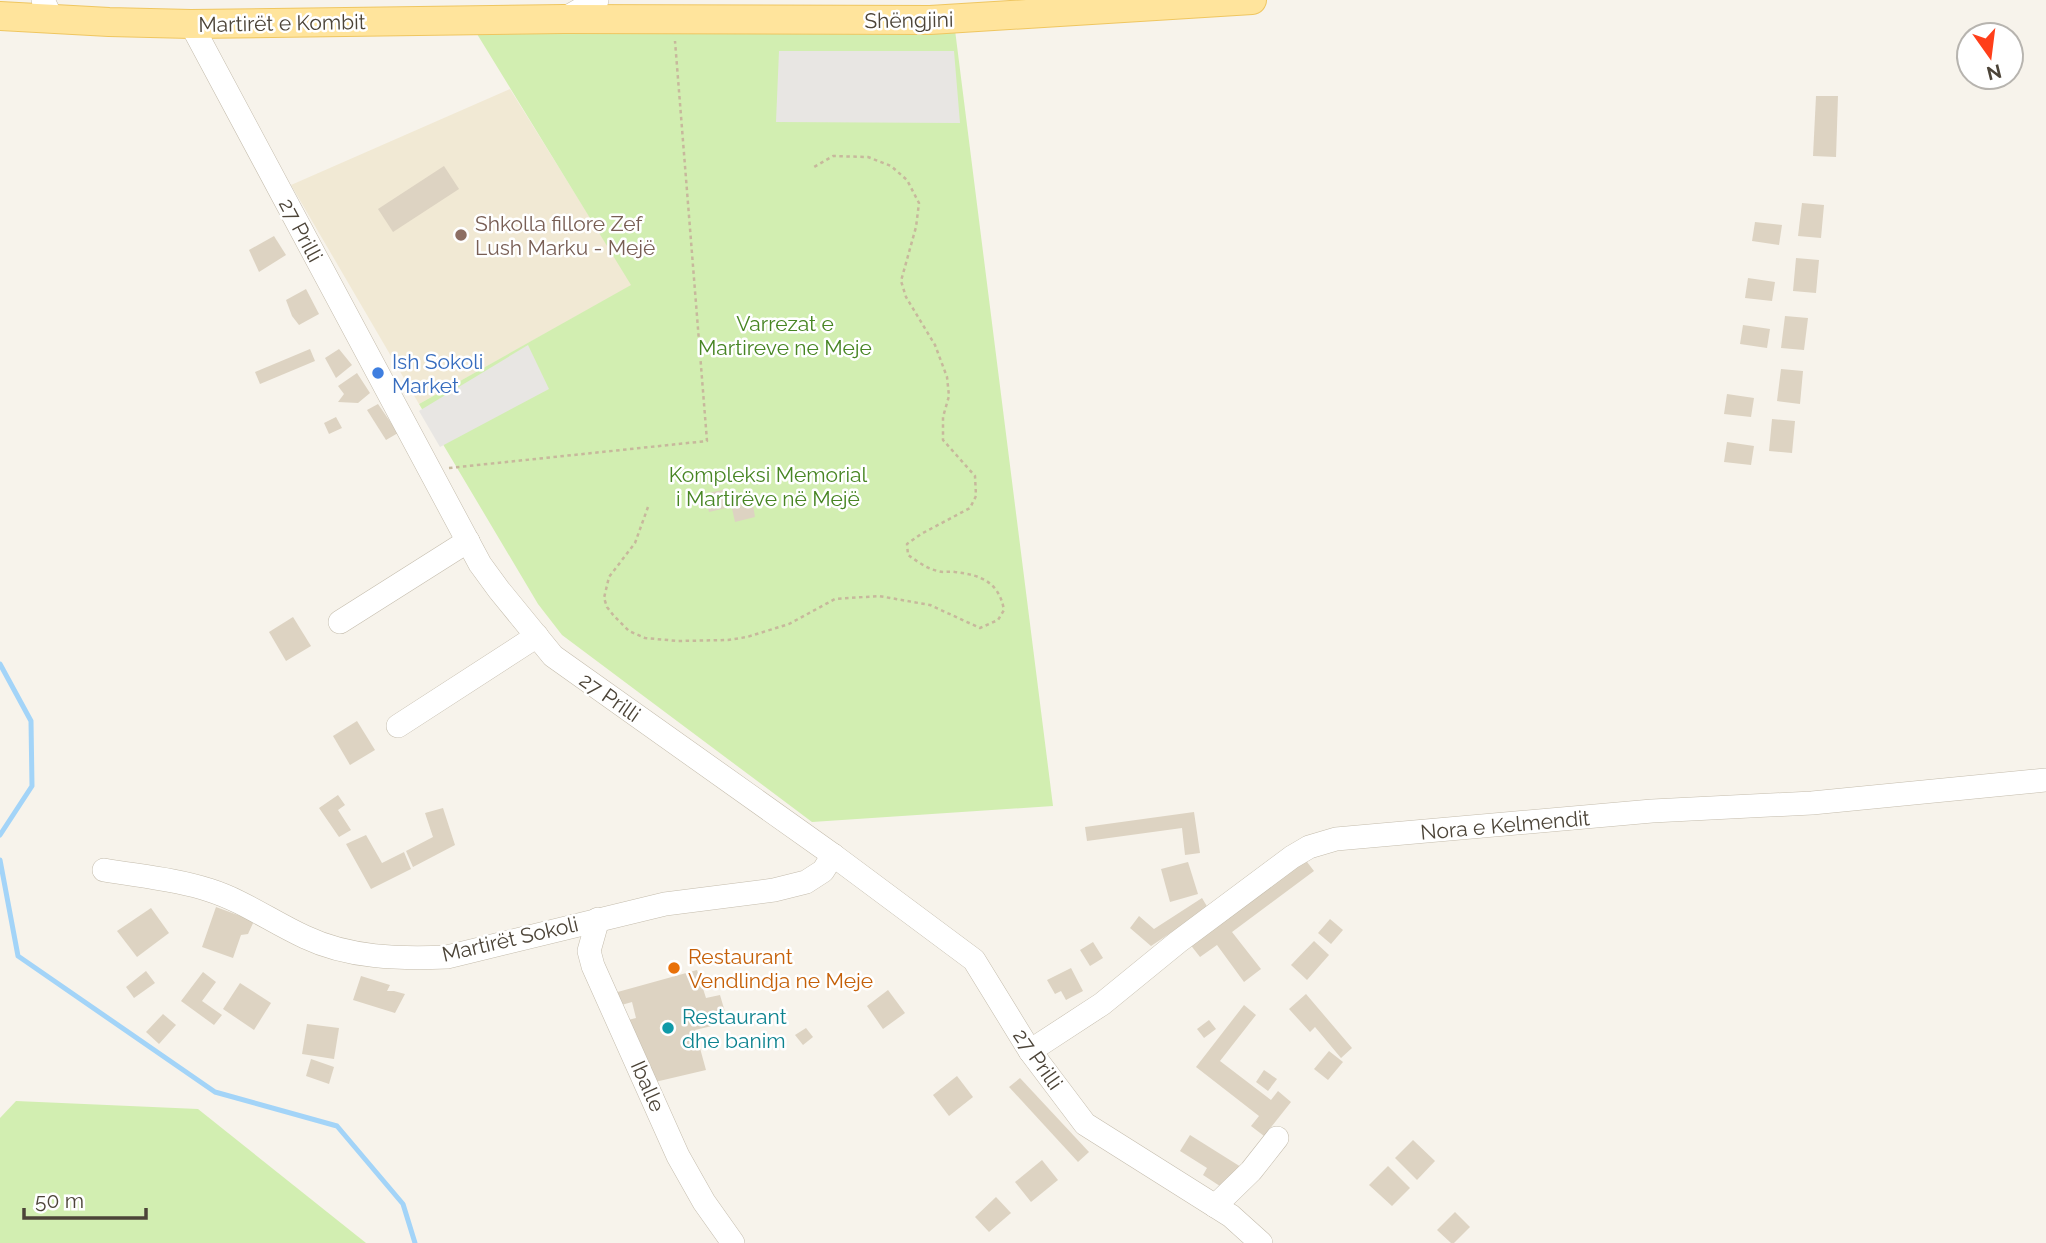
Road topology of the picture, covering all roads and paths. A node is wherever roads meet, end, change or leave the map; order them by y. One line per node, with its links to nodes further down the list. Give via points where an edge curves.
1 (597, 0): 5 (street)
2 (1252, 0): 6 (main road, Shëngjini, via 930,20)
3 (47, 10): 4 (main road, Martirët e Kombit); 7 (main road, Martirët e Kombit)
4 (0, 16)
5 (564, 19): 6 (main road, Shëngjini); 7 (main road, Martirët e Kombit)
6 (673, 20): 9 (path, via 708,441)
7 (191, 24): 9 (street, 27 Prilli)
8 (814, 167): 10 (path, via 833,156 867,157 891,166 906,180 919,203 901,281 947,377 943,440 975,477 976,496 970,508 907,544 908,555 930,569 991,583 999,590 1004,610 998,620 980,628 930,605 879,596 835,599 789,625 747,637 703,641 645,638 629,631 604,598 609,577 635,543)
9 (430, 470): 11 (street, 27 Prilli)
10 (648, 507)
11 (468, 541): 12 (street); 13 (street, 27 Prilli, via 499,590)
12 (340, 622)
13 (537, 636): 14 (street); 16 (street, 27 Prilli, via 553,656)
14 (398, 726)
15 (2046, 780): 19 (street, Nora e Kelmendit, via 1812,803 1652,811 1336,839 1292,857 1102,1004)
16 (834, 855): 18 (street, Martirët Sokoli, via 823,871 806,882); 19 (street, 27 Prilli, via 974,960)
17 (104, 870): 18 (street, Martirët Sokoli, via 208,890 250,906 305,938 350,953 447,957)
18 (598, 919): 22 (street, Iballe, via 589,951 593,966 678,1156)
19 (1030, 1051): 21 (street, 27 Prilli, via 1085,1124)
20 (1277, 1138): 21 (street)
21 (1214, 1206): 23 (street, 27 Prilli)
22 (733, 1243)
23 (1261, 1243)

